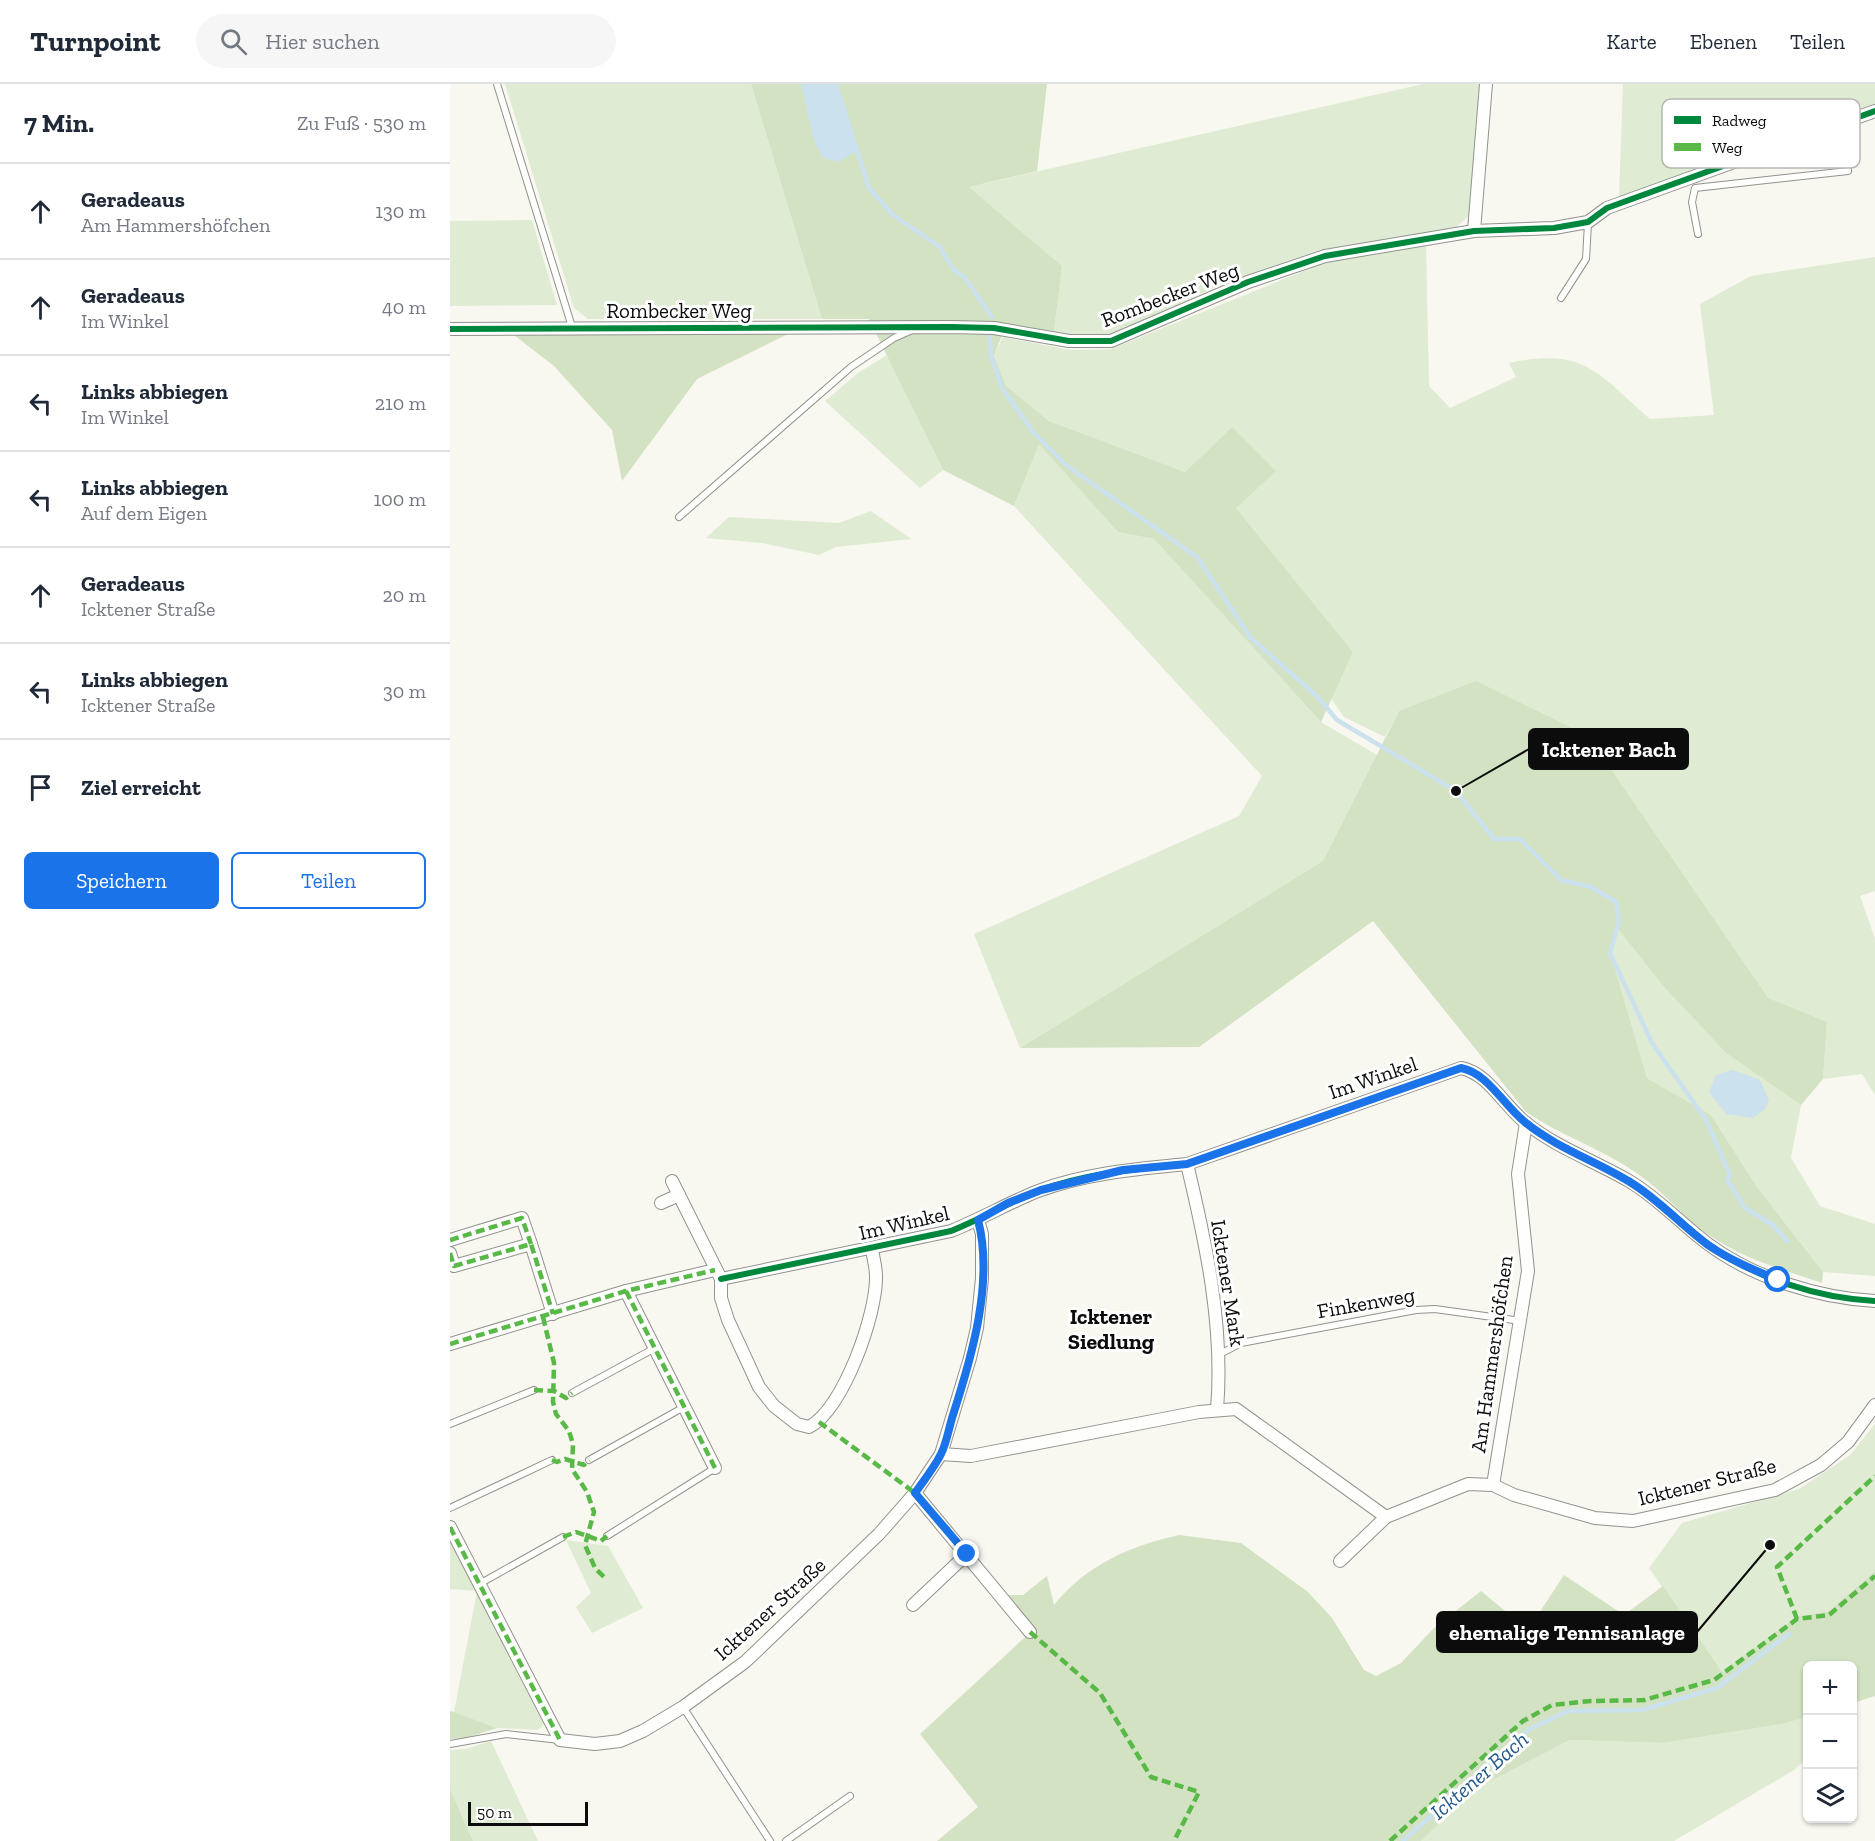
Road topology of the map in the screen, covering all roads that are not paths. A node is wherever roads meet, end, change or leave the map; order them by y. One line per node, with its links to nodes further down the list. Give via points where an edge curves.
1 (497, 84): 12 (lane)
2 (1486, 84): 8 (street)
3 (1875, 111): 4 (street, Rombecker Weg)
4 (1860, 117)
5 (1719, 168): 7 (street, Rombecker Weg, via 1608,208)
6 (1848, 168): 9 (lane, via 1848,171 1695,188 1692,202)
7 (1588, 222): 8 (street, Rombecker Weg, via 1554,228); 10 (lane, via 1586,259)
8 (1474, 231): 11 (street, Rombecker Weg, via 1325,256 1248,282 1111,341 1069,341 994,328)
9 (1698, 234)
10 (1561, 298)
11 (919, 326): 12 (street, Rombecker Weg); 14 (lane, via 851,367)
12 (572, 327): 13 (street, Rombecker Weg)
13 (450, 329)
14 (679, 517)
15 (1526, 1123): 16 (street, Im Winkel, via 1482,1078 1461,1068); 27 (street, via 1551,1141 1632,1183 1735,1261 1815,1292); 29 (street, Am Hammershöfchen, via 1518,1174 1528,1259)
16 (1187, 1164): 20 (street, Im Winkel, via 1092,1176 1041,1190); 32 (street, Icktener Mark)
17 (672, 1181): 18 (street, Im Winkel)
18 (679, 1195): 19 (street); 25 (street, Im Winkel)
19 (661, 1203)
20 (978, 1220): 23 (street, Im Winkel, via 951,1231); 39 (street, Icktener Straße, via 983,1254 977,1328)
21 (450, 1240): 22 (street, via 522,1218)
22 (531, 1244): 24 (street, via 454,1266); 28 (street)
23 (872, 1249): 25 (street, Im Winkel); 25 (street, Im Winkel, via 874,1296 859,1354 819,1422 808,1427 796,1424 759,1387 728,1320)
24 (450, 1253)
25 (718, 1274): 26 (street)
26 (626, 1291): 28 (street); 31 (street)
27 (1875, 1301)
28 (553, 1314): 30 (street)
29 (1521, 1321): 32 (lane, Finkenweg, via 1416,1310 1241,1343); 43 (street, Am Hammershöfchen)
30 (450, 1344)
31 (655, 1348): 34 (lane); 36 (street)
32 (1220, 1354): 37 (street, Icktener Mark)
33 (534, 1390): 38 (lane)
34 (572, 1393)
35 (1875, 1405): 43 (street, Icktener Straße, via 1848,1442 1821,1464 1775,1490 1633,1521 1595,1518 1514,1495)
36 (684, 1407): 41 (lane); 42 (street)
37 (1217, 1409): 39 (street, via 971,1456); 46 (street, via 1236,1409)
38 (450, 1424)
39 (941, 1454): 44 (street, Icktener Straße)
40 (552, 1460): 45 (lane)
41 (589, 1460)
42 (715, 1468): 48 (lane)
43 (1493, 1485): 46 (street, Icktener Straße, via 1468,1484)
44 (915, 1493): 50 (street); 55 (street, Icktener Straße, via 879,1534 745,1662)
45 (450, 1508)
46 (1386, 1517): 51 (street, Icktener Straße)
47 (450, 1527): 52 (street)
48 (607, 1536)
49 (562, 1537): 52 (lane)
50 (967, 1554): 53 (street); 54 (street)
51 (1340, 1561)
52 (481, 1583): 56 (street)
53 (914, 1605)
54 (1029, 1632)
55 (683, 1707): 56 (street, Icktener Straße, via 620,1741 595,1744); 59 (lane)
56 (560, 1740): 57 (lane, via 506,1734)
57 (450, 1744)
58 (850, 1796): 60 (lane)
59 (770, 1841)
60 (786, 1841)

